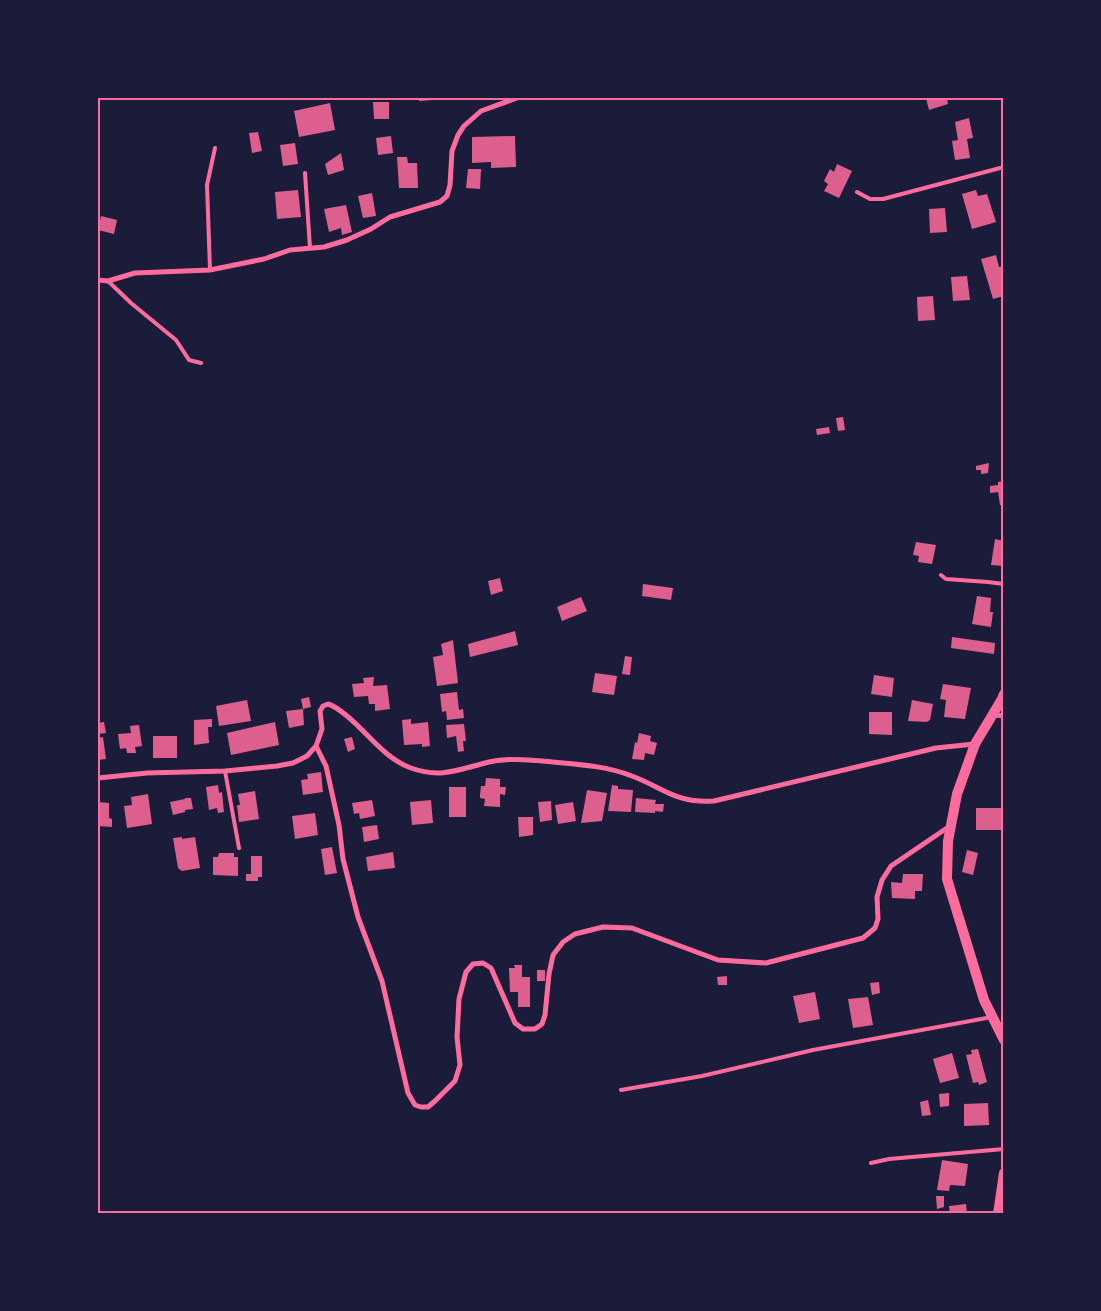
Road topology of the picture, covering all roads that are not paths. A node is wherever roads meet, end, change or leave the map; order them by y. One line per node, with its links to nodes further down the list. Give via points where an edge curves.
1 (517, 98): 6 (street, via 481,110 464,126 452,151 447,196 440,202 390,217 347,240)
2 (215, 148): 7 (lane, via 207,185)
3 (1004, 167): 5 (lane, via 882,199 870,199)
4 (305, 173): 6 (lane)
5 (857, 192)
6 (310, 248): 7 (street)
7 (210, 270): 9 (street, via 134,272)
8 (98, 280): 9 (street)
9 (108, 281): 10 (lane, via 176,340 189,360)
10 (202, 363)
11 (941, 575): 12 (lane, via 960,581)
12 (1004, 584)
13 (1004, 694): 14 (main road)
14 (992, 715): 15 (street); 16 (main road)
15 (1004, 716)
16 (975, 744): 17 (street, via 936,748 700,802 677,797 632,776 604,768 520,759 488,762 444,774 419,770 398,763 354,721 328,704 320,710 322,729); 20 (main road, via 957,794)
17 (316, 746): 18 (street, via 307,756 293,763); 20 (street, via 326,766 343,859 358,917 382,981 408,1093 415,1105 421,1107 428,1107 436,1101 455,1081 460,1065 457,1037 459,999 466,972 474,964 483,963 491,968 515,1023 523,1029 535,1029 542,1024 545,1015 553,955 575,934 603,927 632,928 718,960 766,963 863,938 875,928 877,897 891,866)
18 (225, 771): 19 (street); 21 (lane)
19 (98, 778)
20 (950, 826): 22 (main road, via 946,878)
21 (239, 848)
22 (992, 1017): 23 (main road); 24 (lane)
23 (1004, 1040)
24 (621, 1090)
25 (1004, 1149): 26 (lane)
26 (870, 1163)
27 (1004, 1173): 28 (main road)
28 (998, 1214)

